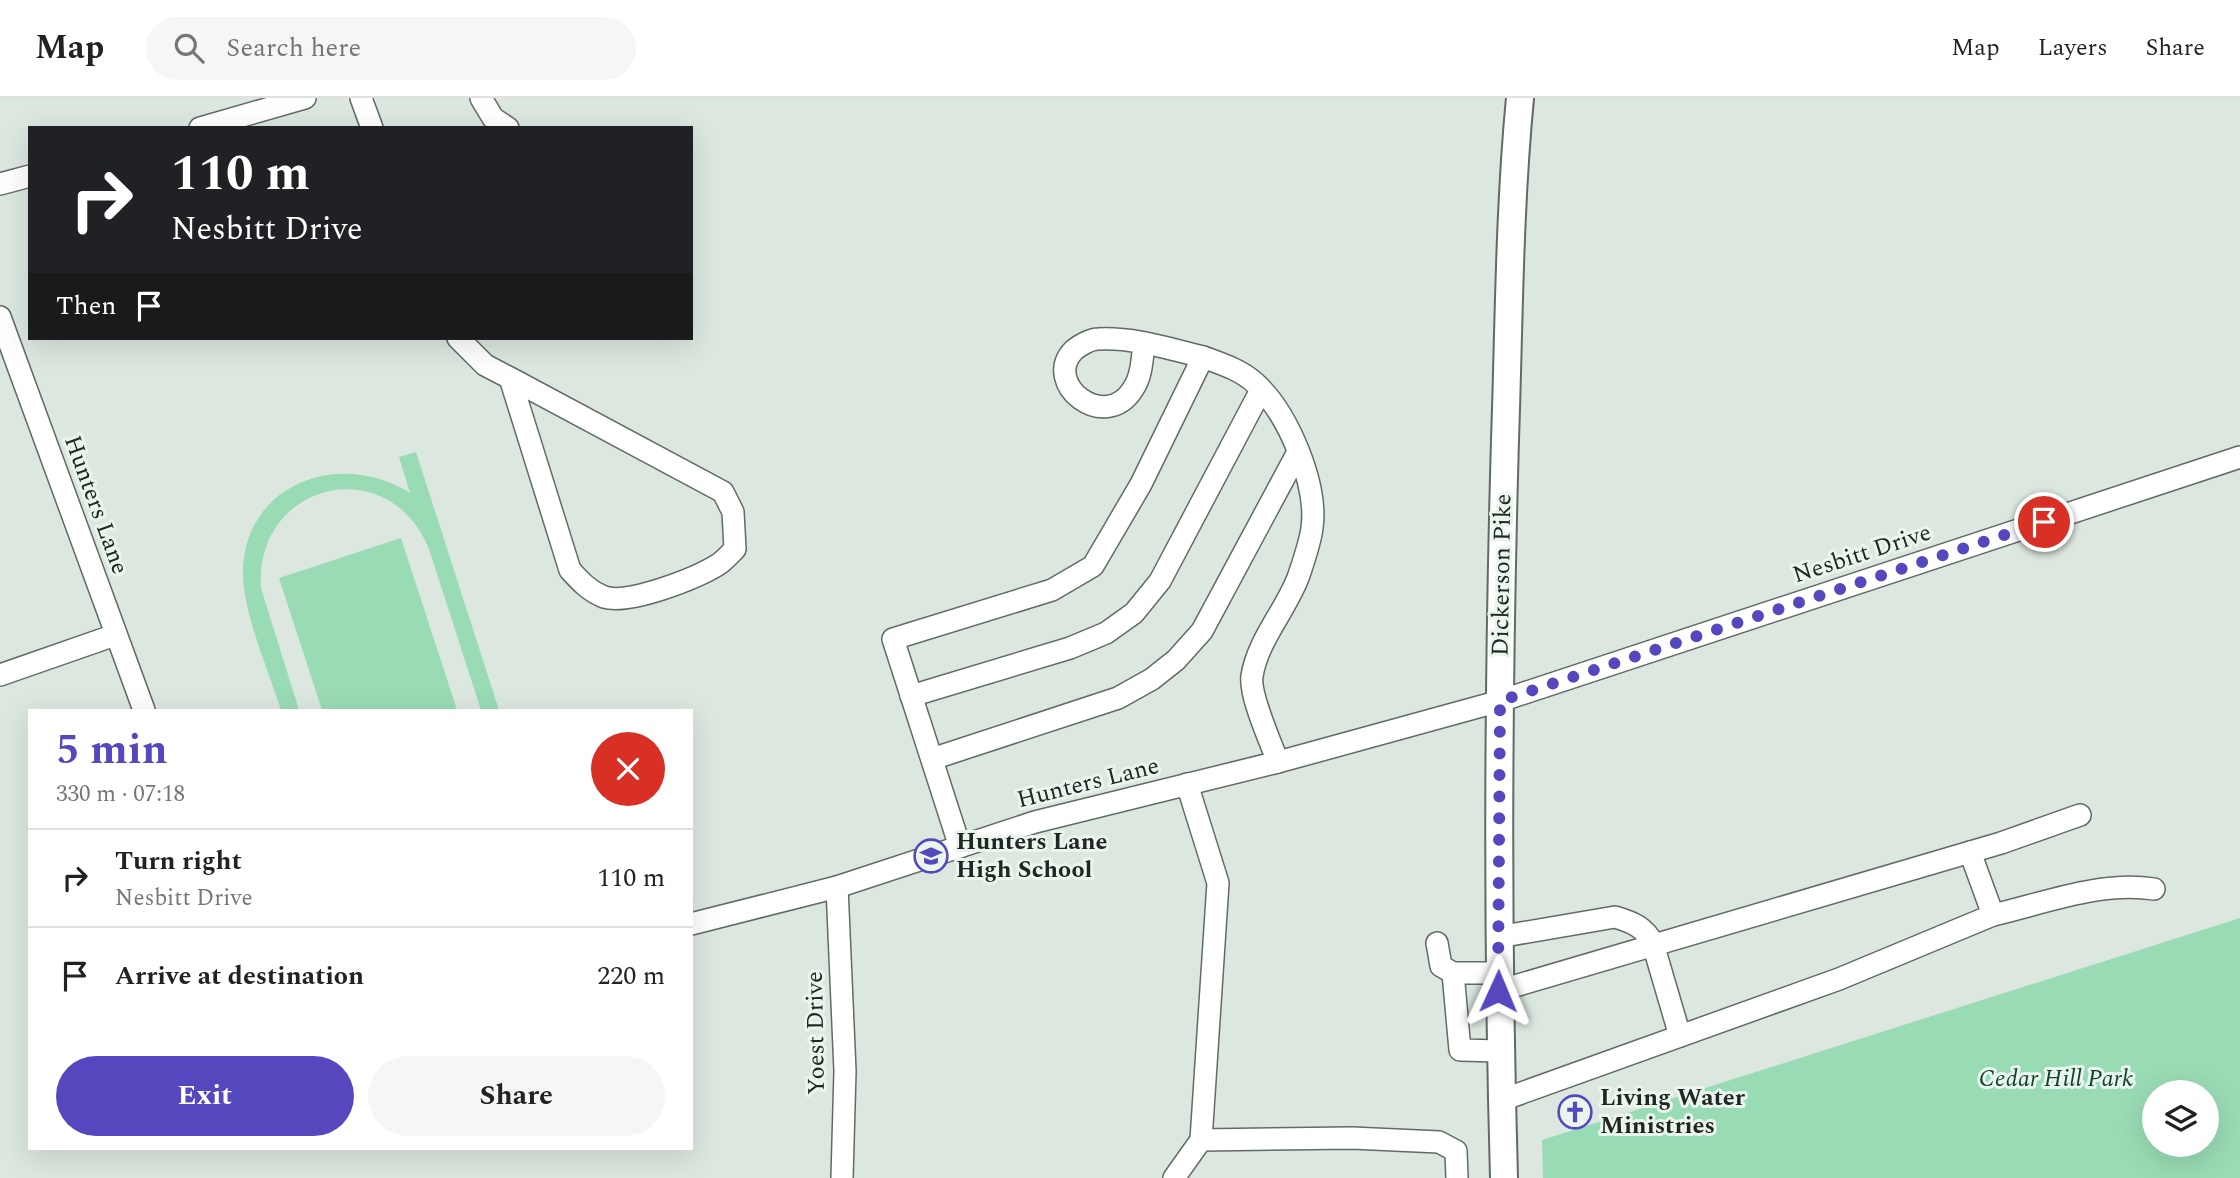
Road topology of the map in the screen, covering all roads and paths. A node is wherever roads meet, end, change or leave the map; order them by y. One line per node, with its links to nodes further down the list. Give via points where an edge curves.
1 (305, 98): 5 (street)
2 (361, 98): 6 (street)
3 (481, 98): 7 (street, via 493,118)
4 (1520, 98): 21 (main road, Dickerson Pike, via 1508,284)
5 (207, 126)
6 (371, 126)
7 (505, 126)
8 (28, 177): 9 (street)
9 (0, 184)
10 (0, 317): 18 (street, Hunters Lane)
11 (460, 340): 14 (street, via 485,365)
12 (1144, 343): 13 (street)
13 (1203, 357): 15 (street, via 1231,367); 20 (street, via 1141,484 1093,566 1052,590 893,639)
14 (510, 378): 14 (street, via 570,570 585,587 607,598 632,597 691,578 735,549 733,512 723,492)
15 (1261, 390): 16 (street); 20 (street, via 1160,581 1134,613 1106,633 1070,648)
16 (1298, 452): 23 (street, via 1202,631 1176,660 1118,698); 24 (street, via 1310,491 1312,528 1298,577 1261,648 1252,678)
17 (2240, 457): 21 (street, Nesbitt Drive)
18 (115, 635): 19 (street); 22 (street, Hunters Lane)
19 (0, 675)
20 (911, 696): 23 (street)
21 (1500, 701): 24 (street, Hunters Lane); 33 (main road, Dickerson Pike)
22 (144, 709)
23 (932, 759): 27 (street)
24 (1278, 762): 25 (street, Hunters Lane)
25 (1187, 784): 27 (street, Hunters Lane, via 1035,822); 41 (street, via 1218,883)
26 (2080, 815): 28 (street)
27 (960, 847): 29 (street, Hunters Lane)
28 (1970, 852): 31 (street); 35 (street)
29 (837, 887): 32 (street, Hunters Lane); 42 (street, Yoest Drive, via 845,1071)
30 (2154, 889): 31 (street, via 2105,887)
31 (1993, 915): 38 (street, via 1839,979)
32 (693, 923)
33 (1498, 937): 35 (street, via 1615,917 1632,922); 37 (main road, Dickerson Pike)
34 (1437, 943): 36 (street, via 1441,966)
35 (1653, 944): 37 (street); 38 (street)
36 (1453, 973): 37 (street); 39 (street, via 1460,1051)
37 (1498, 982): 39 (main road, Dickerson Pike)
38 (1680, 1036): 40 (street)
39 (1500, 1051): 40 (main road, Dickerson Pike)
40 (1502, 1100): 45 (main road, Dickerson Pike)
41 (1201, 1140): 43 (street); 44 (street, via 1439,1142 1457,1151)
42 (842, 1178)
43 (1174, 1178)
44 (1457, 1178)
45 (1504, 1178)

